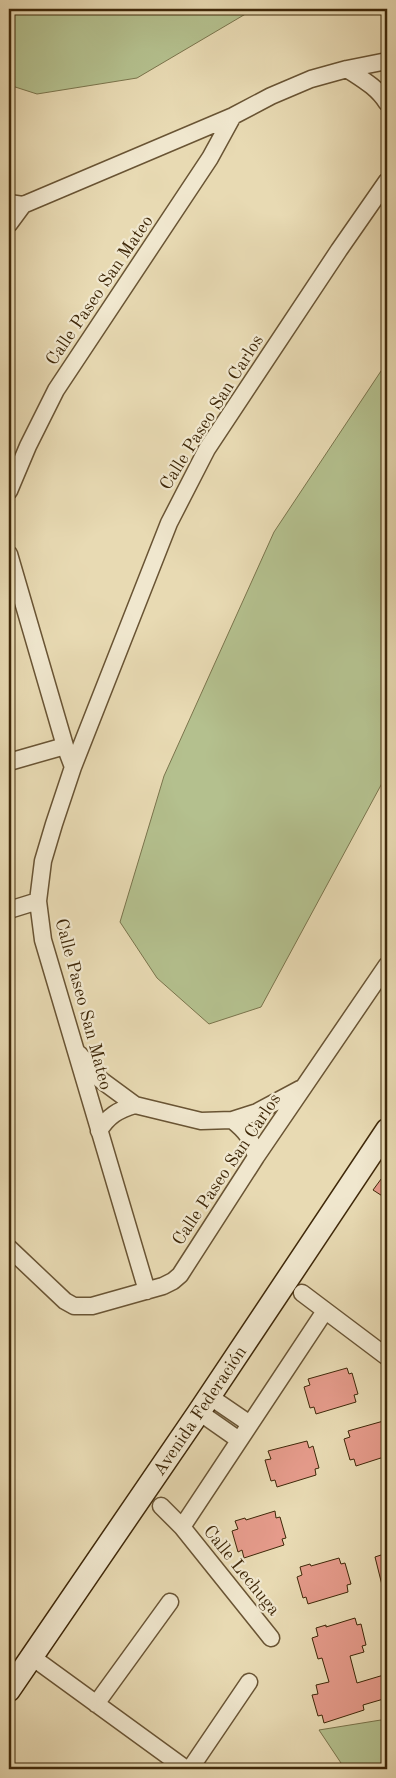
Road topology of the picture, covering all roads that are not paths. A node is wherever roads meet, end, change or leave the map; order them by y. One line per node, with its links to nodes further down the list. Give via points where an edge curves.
1 (387, 61): 2 (street)
2 (347, 69): 3 (street, via 370,83); 4 (street, via 271,96)
3 (387, 103)
4 (233, 116): 6 (street); 8 (street, Calle Paseo San Mateo, via 210,158 56,390)
5 (387, 181): 12 (street, Calle Paseo San Carlos, via 207,449 187,486 169,523)
6 (16, 204): 7 (street)
7 (9, 224)
8 (9, 490)
9 (9, 554): 10 (street)
10 (65, 746): 11 (street); 12 (street)
11 (9, 762)
12 (73, 767): 13 (street, Calle Paseo San Mateo, via 43,861)
13 (38, 901): 14 (street); 16 (street, Calle Paseo San Mateo, via 43,940)
14 (9, 910)
15 (387, 966): 17 (street, Calle Paseo San Carlos)
16 (75, 1049): 18 (street, Calle Paseo San Carlos, via 101,1080); 21 (street, Calle Paseo San Mateo)
17 (306, 1085): 19 (street, Calle Paseo San Carlos, via 257,1112); 22 (street, Calle Paseo San Carlos)
18 (135, 1104): 19 (street, Calle Paseo San Carlos, via 201,1122); 21 (street, via 106,1120)
19 (232, 1120): 22 (street, via 246,1131)
20 (387, 1130): 28 (main road, Avenida Federación)
21 (99, 1132): 24 (street, Calle Paseo San Mateo)
22 (256, 1158): 24 (street, Calle Paseo San Carlos, via 180,1275)
23 (9, 1248): 24 (street, via 74,1306 92,1306)
24 (147, 1291)
25 (302, 1293): 26 (street)
26 (325, 1310): 27 (street); 29 (street, Calle Lechuga)
27 (387, 1357)
28 (204, 1404): 29 (street); 30 (street); 35 (main road, Avenida Federación)
29 (250, 1424): 30 (street, Calle Lechuga)
30 (239, 1440): 32 (street, Calle Lechuga)
31 (161, 1506): 32 (street, Calle Lechuga)
32 (182, 1527): 34 (street, Calle Lechuga)
33 (170, 1602): 38 (street)
34 (270, 1638)
35 (32, 1657): 37 (main road, Avenida Federación); 38 (street)
36 (249, 1682): 39 (street)
37 (9, 1690)
38 (96, 1704): 39 (street)
39 (188, 1769)

